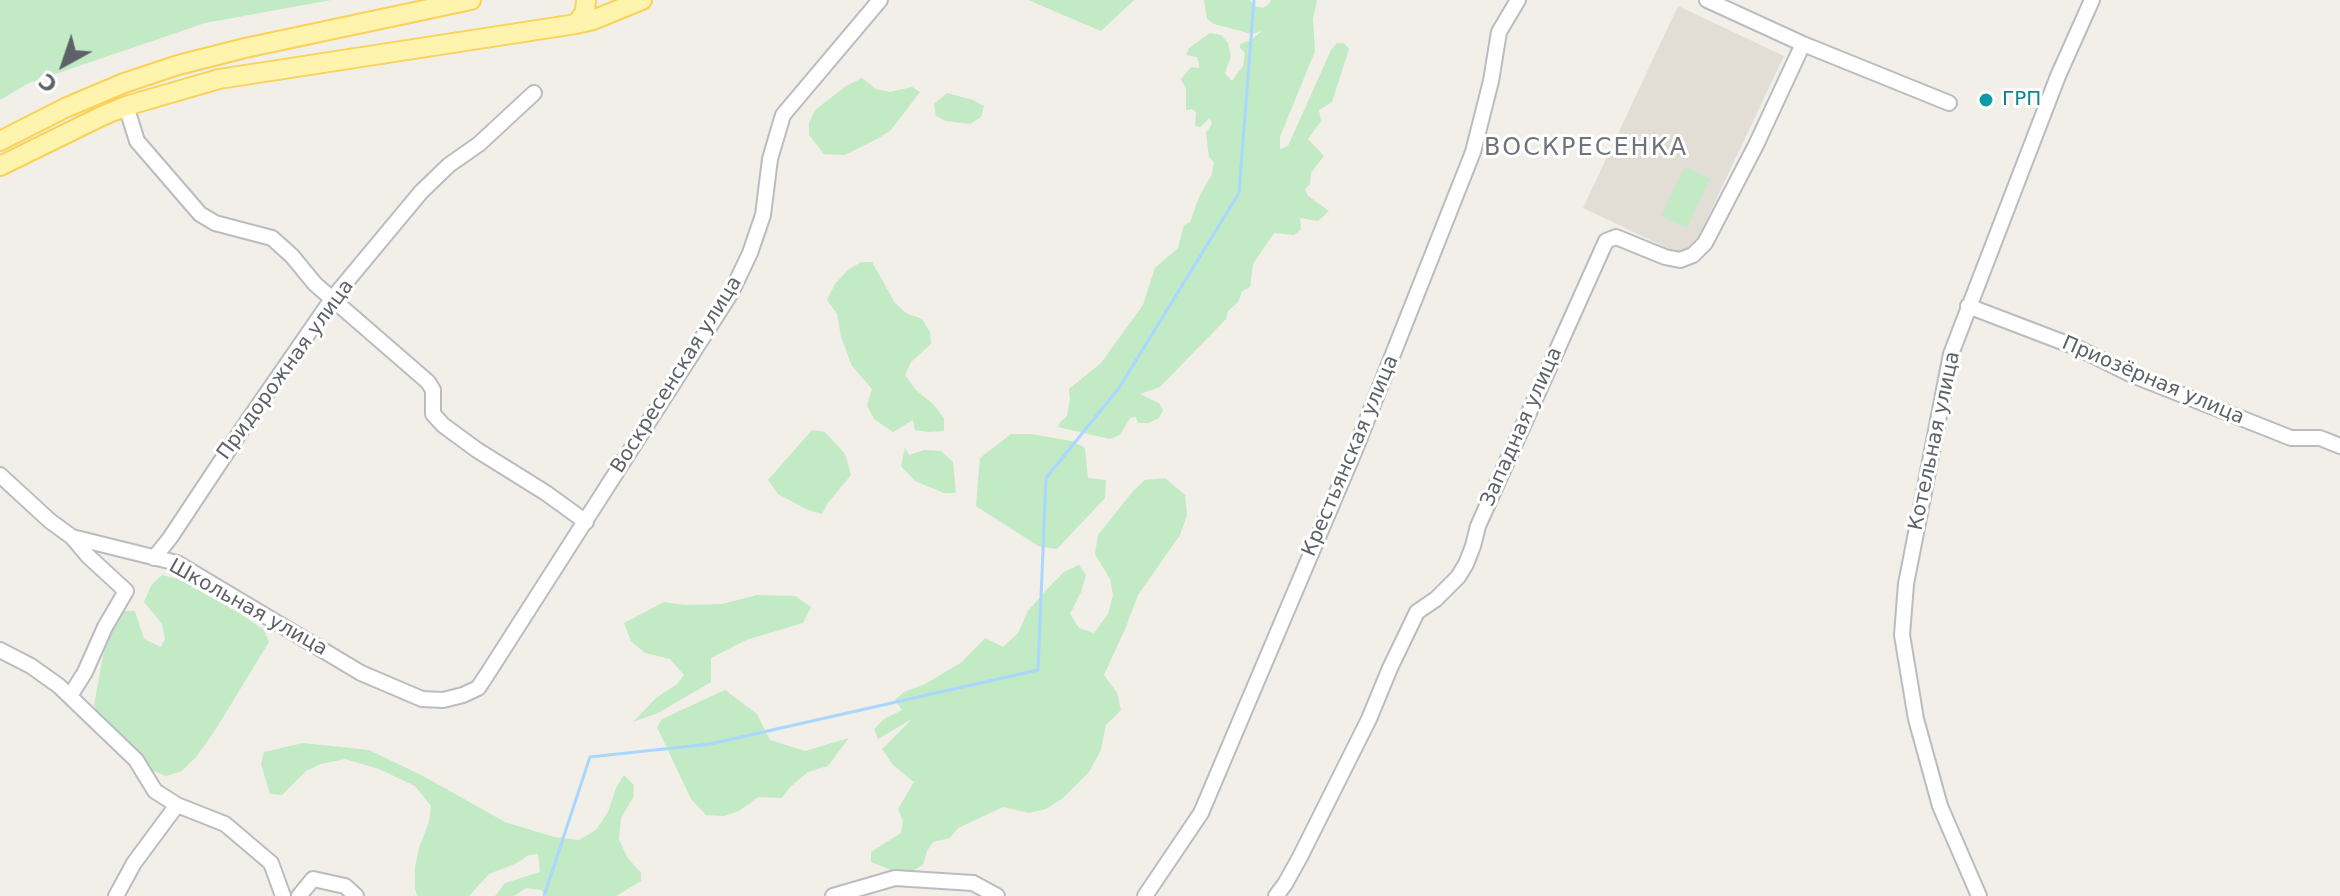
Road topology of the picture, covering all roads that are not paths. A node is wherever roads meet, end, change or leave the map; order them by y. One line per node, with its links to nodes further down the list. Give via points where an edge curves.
1 (471, 0): 15 (main road, via 178,65 109,89)
2 (586, 0): 10 (main road)
3 (617, 0): 8 (main road)
4 (880, 0): 21 (street, Воскресенская улица, via 783,115 770,159 763,215 731,293)
5 (1518, 0): 34 (street, Крестьянская улица, via 1499,32 1473,152 1355,450 1201,813)
6 (1707, 0): 9 (street)
7 (2092, 0): 18 (street, Котельная улица)
8 (640, 1): 10 (main road)
9 (1733, 5): 11 (street)
10 (576, 24): 14 (main road, via 219,79)
11 (1803, 44): 13 (street); 35 (street, Западная улица, via 1705,243 1680,260 1616,237 1606,241 1478,526 1466,564 1436,599 1417,612 1356,746)
12 (534, 93): 17 (street, Придорожная улица, via 421,192)
13 (1949, 103)
14 (126, 106): 16 (main road); 17 (street, via 137,141 200,214 272,238)
15 (0, 141)
16 (0, 166)
17 (332, 299): 21 (street, via 428,382 433,414 443,425); 23 (street, Придорожная улица)
18 (1968, 306): 19 (street, Приозёрная улица, via 2291,438 2320,438); 36 (street, Котельная улица, via 1951,354 1906,584 1902,635 1916,719 1940,806)
19 (2340, 446)
20 (0, 475): 22 (street, Школьная улица)
21 (586, 522): 25 (street, Воскресенская улица, via 478,688)
22 (72, 537): 23 (street, Школьная улица); 26 (street, via 126,591)
23 (154, 558): 25 (street, Школьная улица, via 177,563 361,673 422,699)
24 (0, 650): 26 (street)
25 (463, 695)
26 (70, 696): 27 (street, via 136,760 155,791)
27 (177, 805): 29 (street); 30 (street, via 225,824 271,863)
28 (351, 891): 31 (street, via 313,879)
29 (116, 896)
30 (283, 896)
31 (299, 896)
32 (833, 896): 33 (street, via 895,878 973,883)
33 (997, 896)
34 (1145, 896)
35 (1276, 896)
36 (1979, 896)

